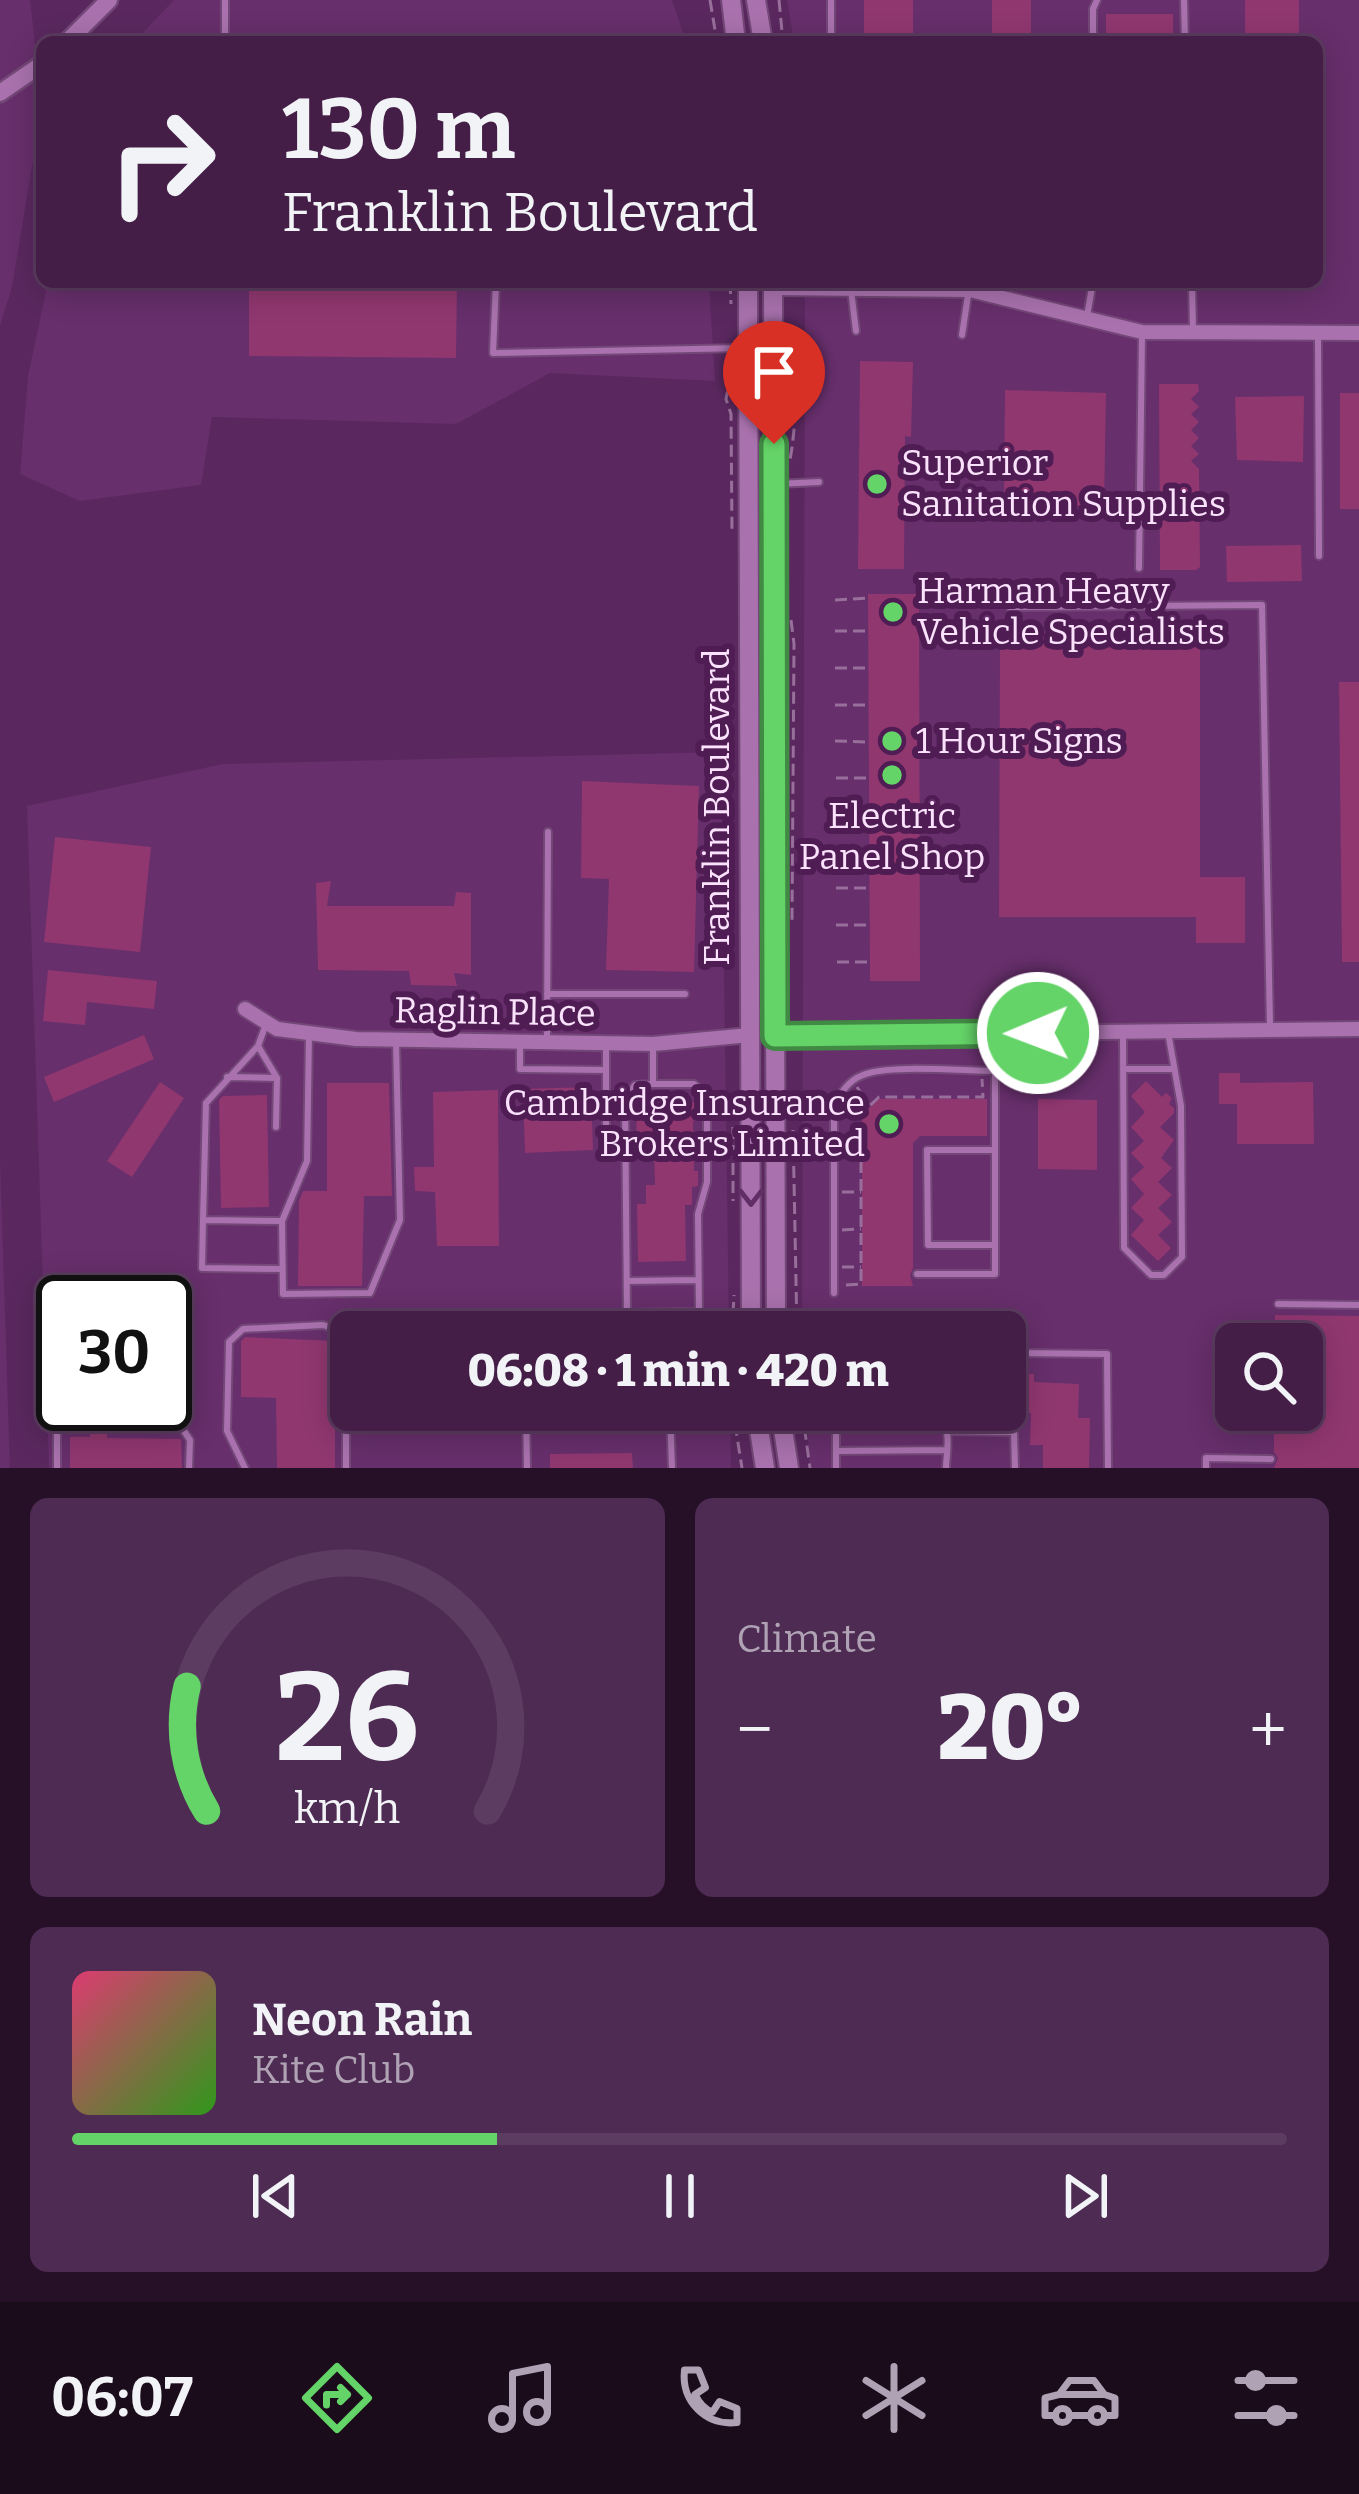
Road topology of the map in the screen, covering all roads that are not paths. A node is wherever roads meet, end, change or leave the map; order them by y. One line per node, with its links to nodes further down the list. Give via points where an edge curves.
1 (109, 0): 8 (street)
2 (225, 0): 9 (lane)
3 (731, 0): 10 (main road)
4 (756, 0): 11 (main road)
5 (831, 0): 12 (lane)
6 (1097, 0): 13 (lane)
7 (1184, 0): 14 (lane)
8 (73, 36)
9 (225, 36)
10 (735, 36)
11 (762, 36)
12 (831, 36)
13 (1093, 36)
14 (1185, 36)
15 (36, 68): 16 (street)
16 (0, 93)
17 (496, 288): 32 (lane, via 493,353)
18 (748, 288): 32 (main road, Franklin Boulevard)
19 (773, 288): 34 (main road, Franklin Boulevard)
20 (851, 288): 26 (lane)
21 (970, 288): 31 (lane)
22 (977, 288): 25 (street)
23 (1093, 288): 25 (lane)
24 (1192, 288): 28 (lane)
25 (1086, 320): 27 (street)
26 (856, 331)
27 (1142, 332): 28 (street); 36 (lane)
28 (1193, 332): 29 (street)
29 (1318, 332): 30 (street); 35 (lane)
30 (1359, 333)
31 (962, 335)
32 (748, 348): 49 (main road, Franklin Boulevard)
33 (819, 482): 34 (lane)
34 (781, 484): 50 (main road, Franklin Boulevard)
35 (1318, 556)
36 (1139, 568)
37 (1010, 607): 43 (lane, via 1262,605)
38 (548, 832): 39 (lane)
39 (547, 994): 40 (lane); 53 (lane)
40 (685, 994)
41 (245, 1009): 42 (street, Raglin Place)
42 (266, 1022): 47 (street, Raglin Place); 56 (lane)
43 (1270, 1030): 44 (street); 46 (street)
44 (1359, 1030)
45 (1123, 1032): 46 (street); 48 (street); 57 (lane)
46 (1168, 1032): 58 (lane)
47 (309, 1034): 51 (street, Raglin Place); 68 (lane, via 308,1161)
48 (995, 1034): 50 (street); 60 (lane)
49 (750, 1036): 55 (street, Raglin Place); 79 (main road, Franklin Boulevard, one-way to 79)
50 (775, 1036): 80 (main road, Franklin Boulevard)
51 (396, 1040): 52 (street, Raglin Place); 70 (lane, via 400,1220 370,1293 284,1294)
52 (520, 1044): 53 (street, Raglin Place); 59 (lane, via 520,1070)
53 (547, 1044): 54 (street, Raglin Place)
54 (606, 1044): 55 (street, Raglin Place); 59 (lane)
55 (653, 1044): 63 (lane)
56 (258, 1046): 61 (lane); 62 (lane)
57 (1124, 1069): 58 (lane); 58 (lane, via 1124,1248 1151,1275 1181,1257)
58 (1174, 1069)
59 (606, 1070): 65 (lane)
60 (995, 1071): 66 (lane); 74 (lane, via 875,1071 842,1092 834,1110)
61 (227, 1077): 62 (lane); 67 (lane, via 206,1103)
62 (277, 1078): 64 (lane)
63 (653, 1084): 72 (lane, via 694,1084 706,1095); 73 (lane, via 635,1084 625,1100)
64 (276, 1127)
65 (606, 1136)
66 (995, 1150): 69 (lane); 69 (lane, via 927,1150 927,1195 928,1245)
67 (203, 1220): 68 (lane); 70 (lane, via 202,1268)
68 (282, 1221): 70 (lane)
69 (995, 1245): 71 (lane, via 995,1274)
70 (282, 1269)
71 (917, 1274)
72 (698, 1280): 73 (lane); 78 (lane)
73 (626, 1281): 77 (lane)
74 (835, 1293)
75 (1278, 1304): 76 (lane)
76 (1359, 1305)
77 (627, 1311)
78 (699, 1311)
79 (752, 1311)
80 (776, 1311)
81 (1026, 1353): 104 (lane, via 1107,1354)
82 (57, 1431): 93 (lane)
83 (184, 1431): 94 (lane)
84 (526, 1431): 97 (lane)
85 (671, 1431): 98 (lane)
86 (759, 1431): 99 (main road)
87 (783, 1431): 100 (main road)
88 (836, 1431): 91 (lane)
89 (947, 1431): 90 (lane); 103 (lane, via 1015,1432)
90 (946, 1450): 91 (lane); 102 (lane)
91 (836, 1451): 101 (lane)
92 (1271, 1459): 105 (lane, via 1206,1458)
93 (57, 1468)
94 (189, 1468)
95 (244, 1468): 96 (lane, via 227,1431 229,1342 243,1329 323,1325 343,1332 346,1342)
96 (346, 1468)
97 (527, 1468)
98 (672, 1468)
99 (765, 1468)
100 (789, 1468)
101 (836, 1468)
102 (946, 1468)
103 (1015, 1468)
104 (1108, 1468)
105 (1206, 1468)

